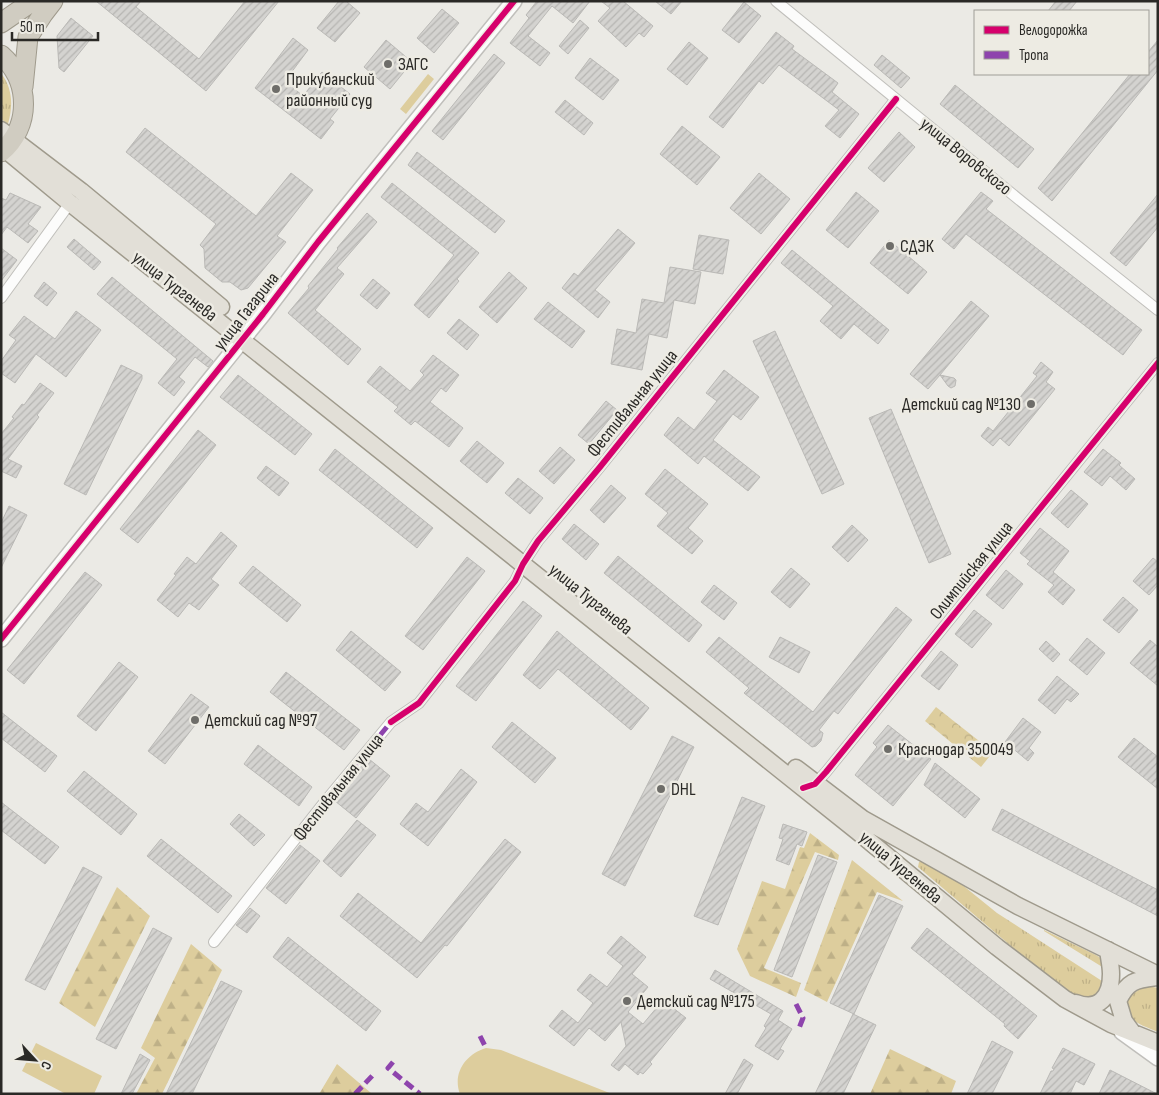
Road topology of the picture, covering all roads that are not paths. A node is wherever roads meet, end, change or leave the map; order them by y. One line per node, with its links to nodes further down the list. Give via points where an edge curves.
1 (33, 1): 5 (highway)
2 (53, 1): 7 (highway, via 28,38)
3 (514, 1): 13 (street, улица Гагарина)
4 (776, 1): 8 (street, улица Воровского)
5 (1, 23)
6 (1, 55): 7 (highway, via 17,74)
7 (23, 88): 9 (highway, via 21,124)
8 (896, 100): 12 (street, улица Воровского); 15 (street, Фестивальная улица)
9 (4, 143): 10 (main road, улица Тургенева); 13 (main road, улица Тургенева, via 81,191)
10 (70, 203): 11 (street); 13 (main road, улица Тургенева)
11 (1, 298)
12 (1158, 310)
13 (246, 335): 15 (main road, улица Тургенева); 16 (street, улица Гагарина)
14 (1158, 363): 17 (street, Олимпийская улица, via 833,765)
15 (526, 559): 17 (main road, улица Тургенева); 20 (street, Фестивальная улица, via 516,581 419,703 391,722)
16 (1, 639)
17 (809, 786): 18 (main road, улица Тургенева); 19 (main road, улица Тургенева)
18 (932, 857): 19 (main road, via 918,856 913,861); 21 (main road, улица Тургенева, via 1018,906)
19 (919, 882): 23 (main road, улица Тургенева)
20 (214, 942)
21 (1108, 950): 22 (main road, улица Тургенева); 23 (main road, via 1111,978 1102,1001 1089,1007)
22 (1158, 976): 25 (main road, via 1126,986 1120,996 1119,1008)
23 (1065, 999): 24 (main road, улица Тургенева)
24 (1111, 1024): 25 (main road, улица Тургенева); 27 (street)
25 (1132, 1032): 26 (main road, улица Тургенева)
26 (1158, 1043)
27 (1158, 1058)

